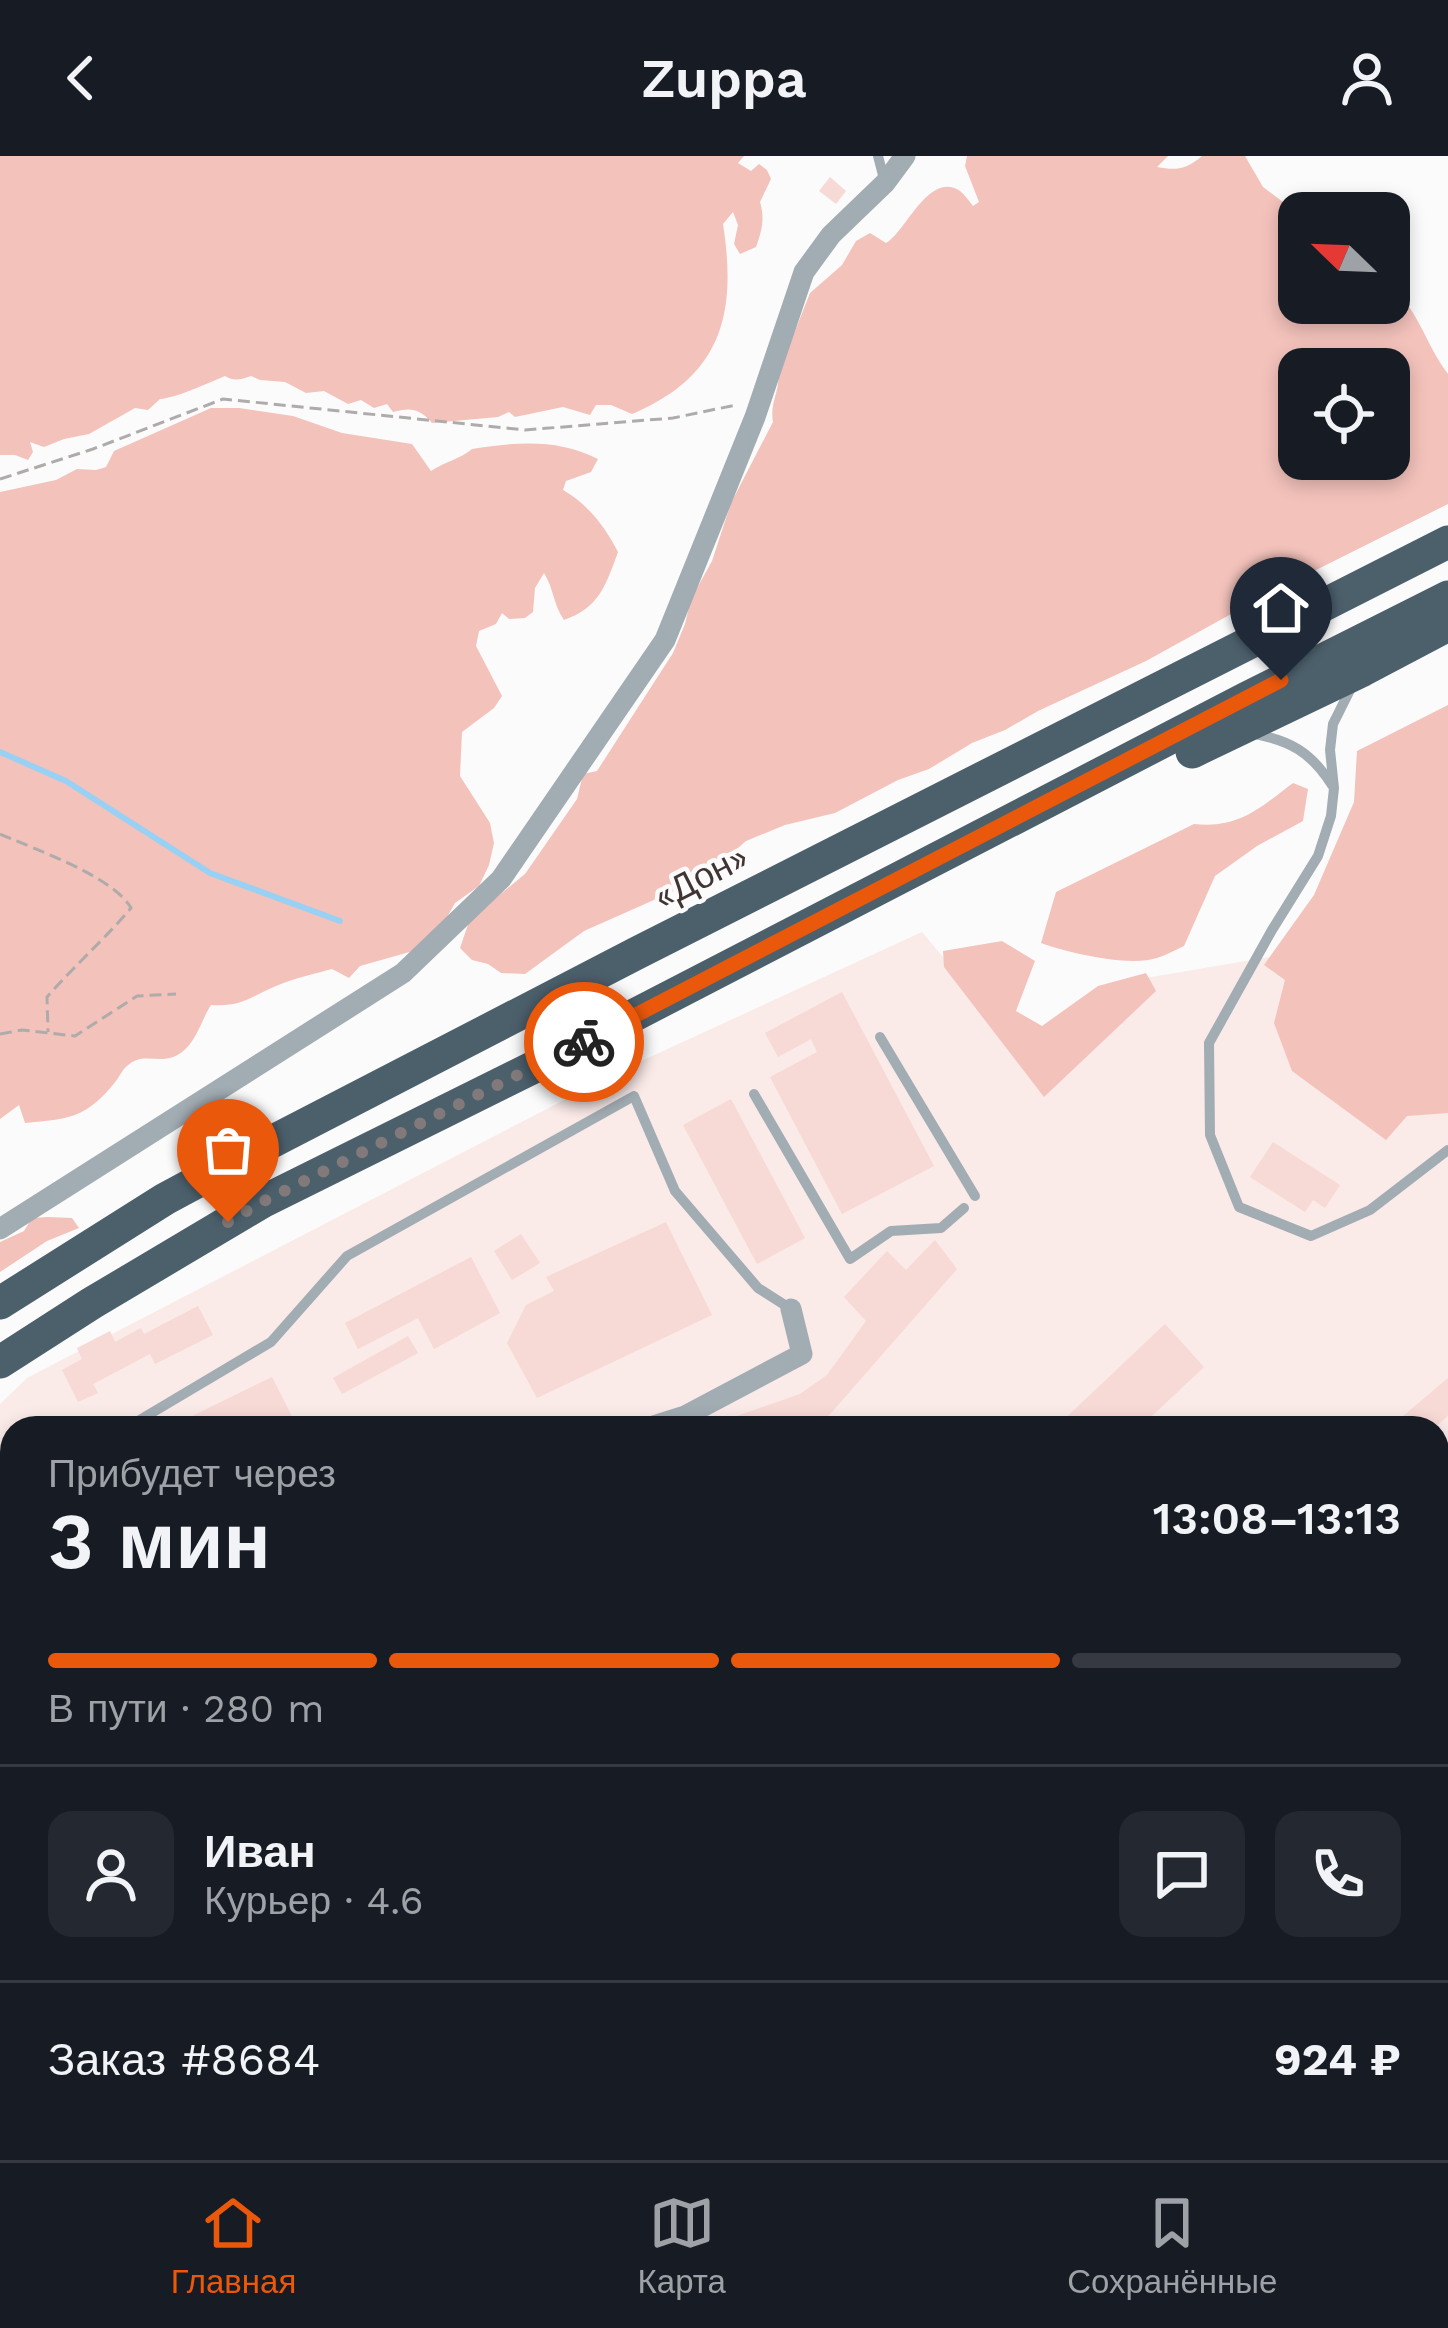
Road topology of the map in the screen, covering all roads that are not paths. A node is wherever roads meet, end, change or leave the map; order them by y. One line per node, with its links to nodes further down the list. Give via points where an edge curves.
1 (878, 156): 3 (lane)
2 (905, 156): 3 (street)
3 (884, 183): 16 (street, via 804,272 664,640 501,879 404,973)
4 (1448, 542): 17 (highway, «Дон», via 259,1148)
5 (1448, 597): 10 (highway)
6 (1448, 625): 7 (highway)
7 (1363, 670): 8 (highway); 9 (lane, via 1333,724)
8 (1234, 730): 9 (lane, via 1299,748); 10 (highway, via 1133,781)
9 (1334, 788): 13 (lane, via 1318,856 1209,1043 1210,1135 1239,1207 1311,1235 1370,1210)
10 (1060, 796): 19 (highway, via 262,1202)
11 (880, 1036): 14 (lane)
12 (754, 1094): 15 (lane, via 850,1259 891,1232 941,1228)
13 (1448, 1150)
14 (975, 1196)
15 (964, 1208)
16 (0, 1229)
17 (0, 1303)
18 (791, 1309): 20 (lane, via 758,1288 675,1192 634,1096 347,1256 271,1342); 21 (street, via 802,1354)
19 (0, 1362)
20 (146, 1416)
21 (685, 1416)

